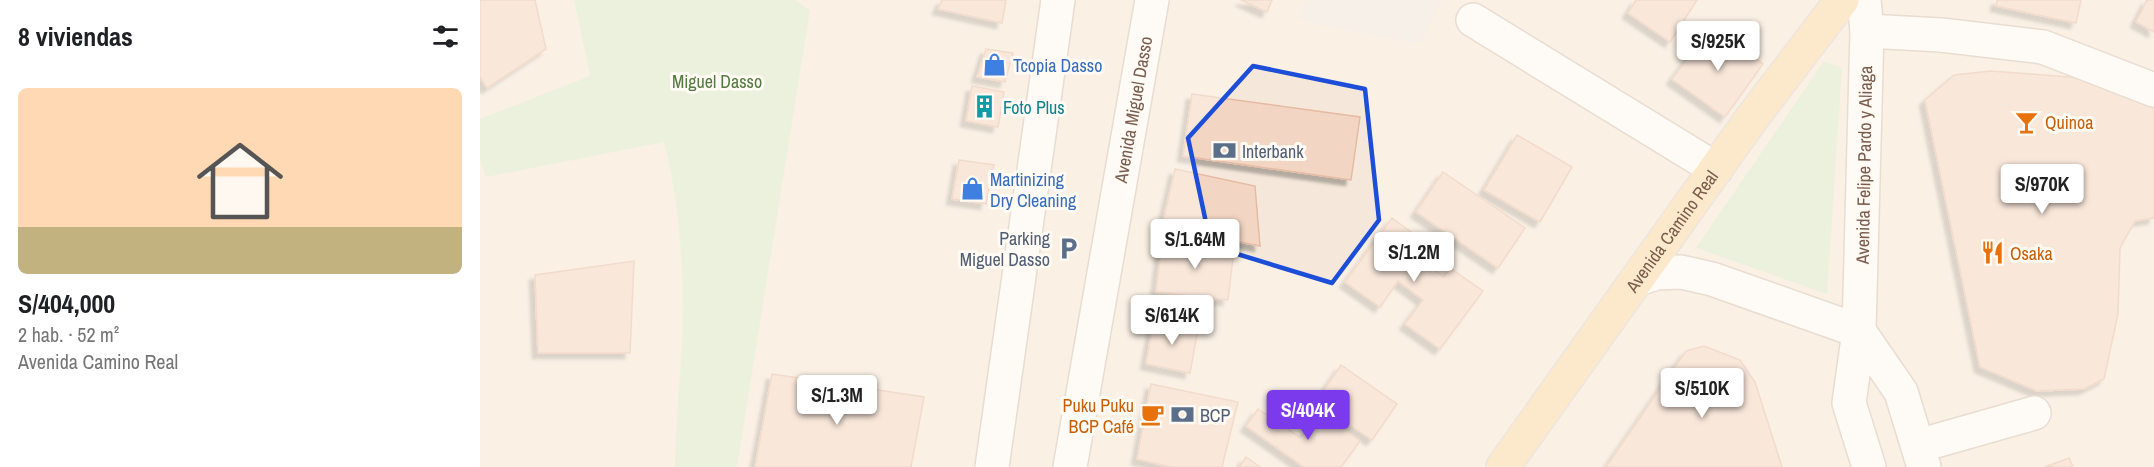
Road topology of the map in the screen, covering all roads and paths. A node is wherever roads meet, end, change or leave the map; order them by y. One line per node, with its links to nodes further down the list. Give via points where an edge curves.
1 (1058, 0): 12 (street)
2 (1842, 0): 7 (main road, Avenida Camino Real)
3 (1144, 4): 13 (street, Avenida Miguel Dasso)
4 (1865, 15): 6 (street, via 1941,35 2043,47); 9 (street, Avenida Felipe Pardo y Aliaga)
5 (1473, 20): 7 (street)
6 (2154, 90)
7 (1716, 169): 8 (main road, Avenida Camino Real)
8 (1638, 279): 9 (street, via 1656,273 1682,272 1712,279); 14 (main road, Avenida Camino Real)
9 (1859, 331): 11 (street, via 1901,392); 15 (street, Avenida Felipe Pardo y Aliaga, via 1849,403)
10 (2034, 412): 11 (street)
11 (1921, 457)
12 (992, 467)
13 (1070, 467)
14 (1503, 467)
15 (1869, 467)

